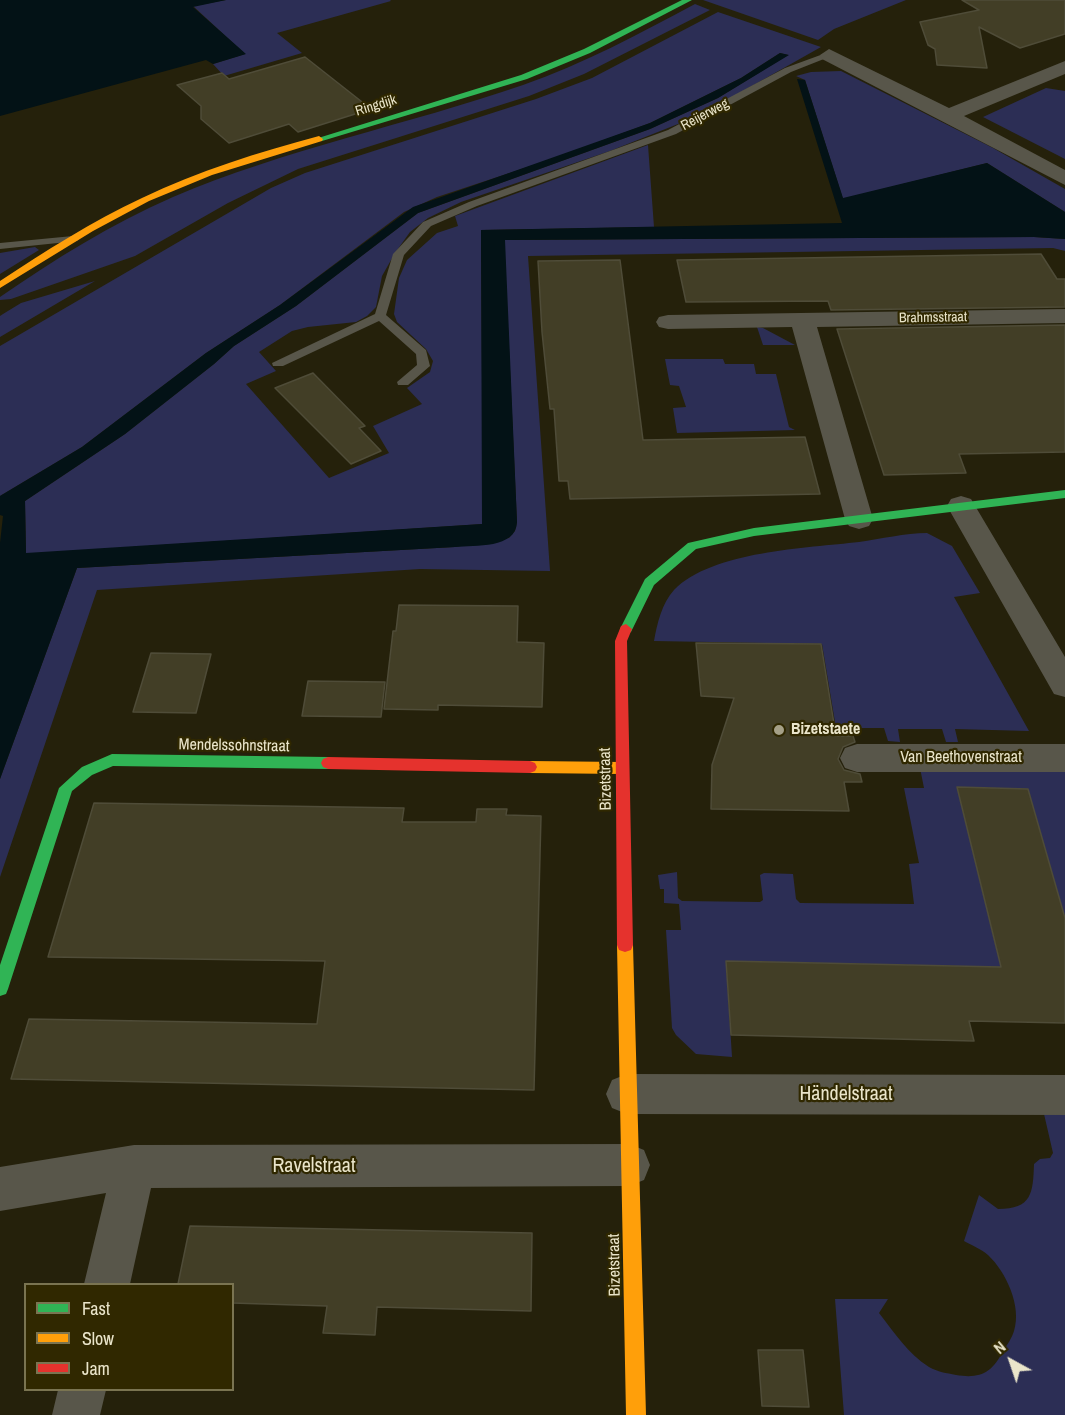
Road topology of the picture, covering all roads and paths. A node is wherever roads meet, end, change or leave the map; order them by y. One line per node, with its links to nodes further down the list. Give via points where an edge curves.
1 (688, 0): 6 (street, Ringdijk, via 565,62 230,166 114,215)
2 (828, 55): 4 (street, Reijerweg); 9 (lane, Reijerweg, via 788,70 672,132 427,224 399,254)
3 (1061, 72): 4 (street)
4 (947, 116): 5 (street, Reijerweg)
5 (1065, 179)
6 (73, 239): 7 (lane, Ringdijk); 8 (street, Ringdijk)
7 (0, 246)
8 (0, 285)
9 (380, 316): 13 (lane); 14 (lane, via 422,353 424,366)
10 (1065, 316): 11 (street, Brahmsstraat)
11 (802, 319): 12 (street, Brahmsstraat); 17 (street)
12 (668, 322)
13 (278, 363)
14 (403, 382)
15 (1065, 494): 16 (street, Bizetstraat)
16 (961, 507): 17 (street, Bizetstraat); 18 (street)
17 (859, 519): 21 (street, Bizetstraat, via 754,532 692,546 649,582 621,641)
18 (1065, 685)
19 (857, 758): 20 (street, Van Beethovenstraat)
20 (1065, 758)
21 (622, 768): 22 (street, Mendelssohnstraat, via 112,760 87,771 66,788); 23 (street, Bizetstraat)
22 (0, 989)
23 (627, 1094): 24 (street, Händelstraat); 25 (street, Bizetstraat)
24 (1065, 1095)
25 (629, 1166): 26 (street, Ravelstraat); 31 (street, Bizetstraat)
26 (134, 1167): 27 (street, Ravelstraat); 28 (street)
27 (0, 1189)
28 (107, 1283)
29 (82, 1391): 30 (street)
30 (76, 1415)
31 (636, 1415)

